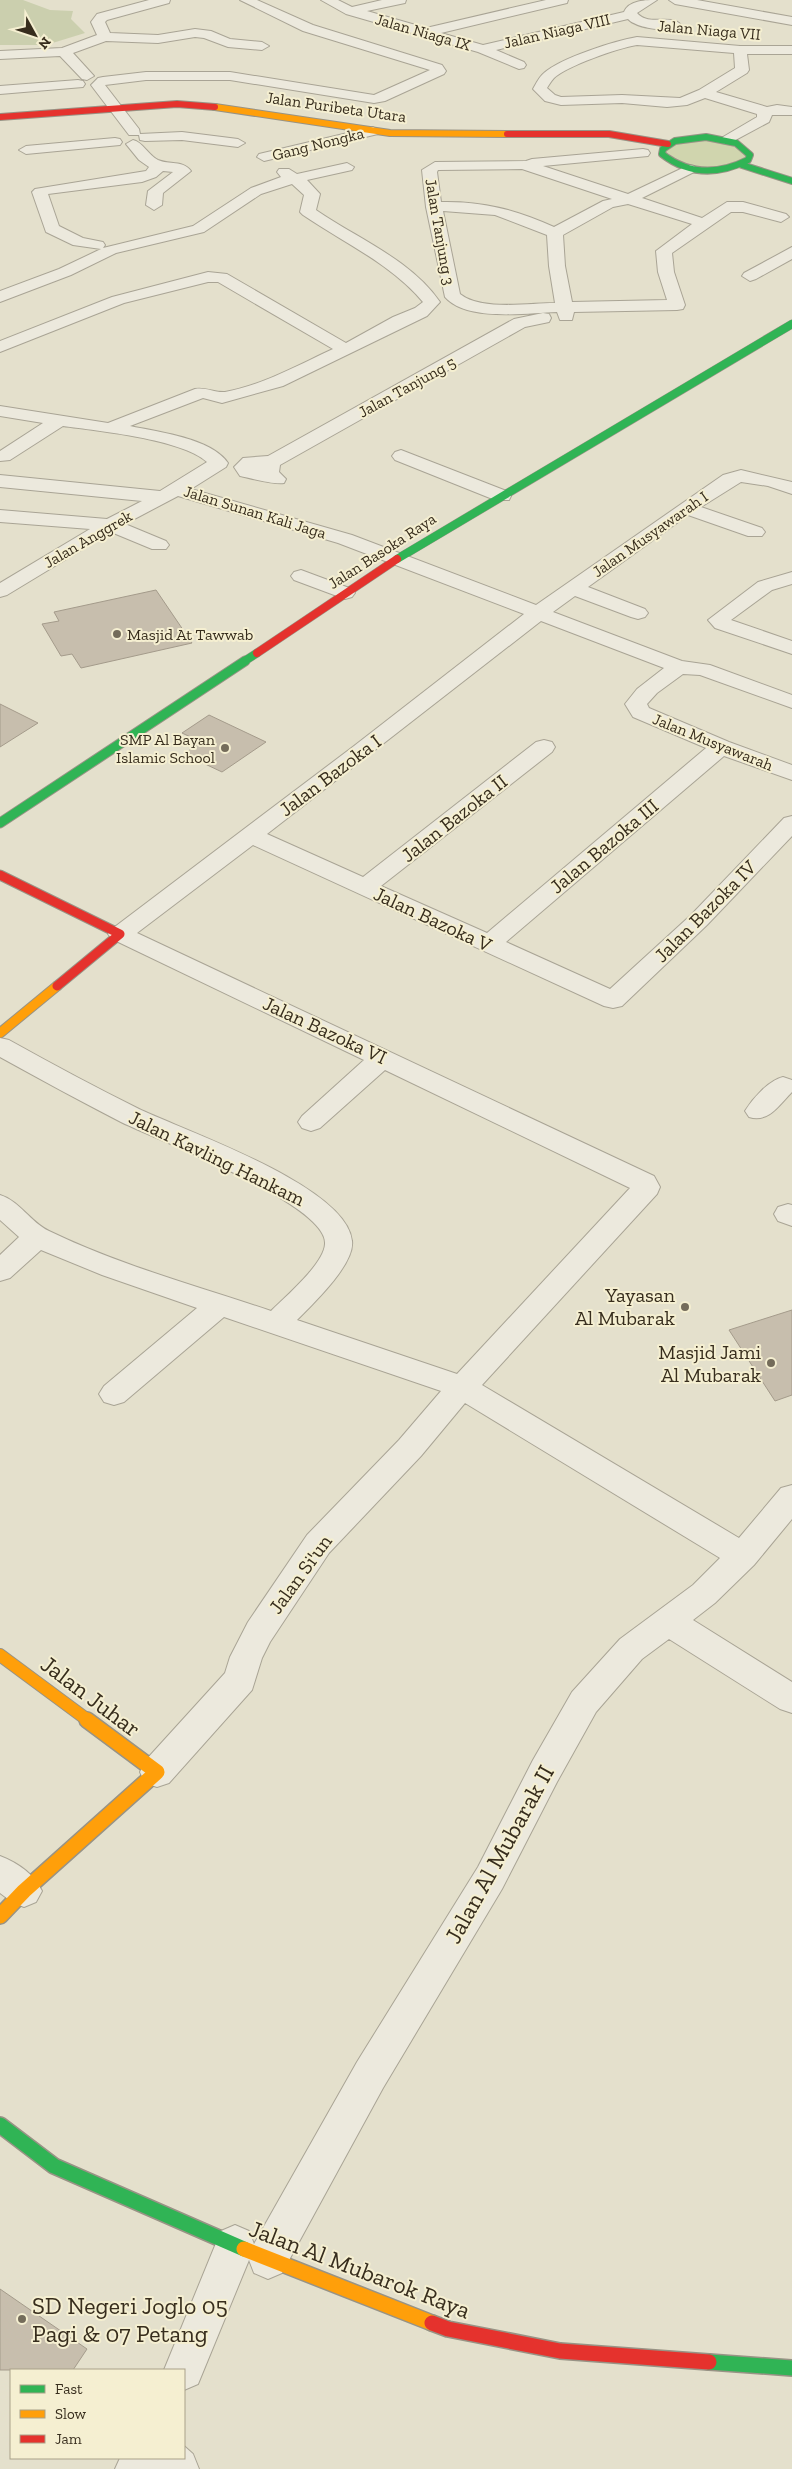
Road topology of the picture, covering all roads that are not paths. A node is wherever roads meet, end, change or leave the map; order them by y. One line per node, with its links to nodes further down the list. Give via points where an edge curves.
1 (164, 0): 18 (street, via 102,17 98,22)
2 (246, 0): 13 (street)
3 (327, 0): 10 (street, Jalan Niaga IX)
4 (400, 0): 10 (street)
5 (562, 0): 9 (street)
6 (651, 0): 11 (street, via 630,11)
7 (675, 0): 12 (street)
8 (499, 4): 9 (street)
9 (514, 10): 15 (street)
10 (352, 11): 15 (street, Jalan Niaga IX)
11 (631, 14): 14 (street, Jalan Niaga VII, via 635,20 645,24); 20 (street, Jalan Niaga VIII)
12 (792, 21)
13 (308, 28): 16 (street); 26 (street, via 439,71 374,99)
14 (689, 29)
15 (428, 32): 20 (street, Jalan Niaga IX)
16 (290, 36)
17 (776, 36): 19 (street, Jalan Niaga VII)
18 (104, 37): 23 (street); 26 (street, via 158,39 195,33 228,43 267,44)
19 (792, 38)
20 (483, 49): 25 (street, Jalan Niaga IX)
21 (740, 50): 22 (street); 29 (street, via 742,70); 29 (street, via 650,40 620,44 563,67 548,76 540,89 550,98 561,101 622,99 667,103 682,102)
22 (792, 50)
23 (64, 52): 24 (street); 27 (street)
24 (0, 55)
25 (519, 65)
26 (230, 76): 27 (street, via 146,76)
27 (90, 82): 28 (street); 30 (street); 31 (street)
28 (0, 90)
29 (704, 94): 34 (street)
30 (117, 107): 31 (street, Jalan Puribeta Utara); 36 (street, Jalan Puribeta Utara, via 188,104); 38 (street)
31 (102, 109): 33 (street, Jalan Puribeta Utara); 37 (street)
32 (792, 111): 34 (street, via 780,109)
33 (0, 117)
34 (769, 118): 35 (street); 39 (street)
35 (792, 123)
36 (372, 131): 41 (street, Jalan Puribeta Utara, via 609,134); 44 (street, Gang Nongka)
37 (116, 138): 38 (street); 42 (street)
38 (137, 138): 40 (street, via 182,136); 49 (street, via 143,159)
39 (734, 142): 41 (street, via 695,137); 48 (street, via 747,149 750,155)
40 (238, 143)
41 (668, 144): 47 (street, via 662,154)
42 (26, 150)
43 (643, 153): 45 (street)
44 (264, 157)
45 (573, 159): 46 (street); 53 (street, via 571,168)
46 (523, 164): 53 (street, Jalan Tanjung 3); 57 (street, Jalan Tanjung 3, via 435,166 429,170)
47 (674, 164): 51 (street); 55 (street)
48 (742, 165): 51 (street, via 712,171); 54 (street)
49 (156, 166): 56 (street, via 184,171 156,191); 61 (street, via 151,174 142,177 40,192 52,229 79,242)
50 (347, 167): 52 (street)
51 (689, 169): 55 (street)
52 (289, 175): 65 (street, via 198,230 111,250); 73 (street, via 312,194 308,212 383,257 432,302 421,312)
53 (554, 175): 55 (street, Jalan Tanjung 3)
54 (792, 181)
55 (618, 199): 59 (street, Jalan Tanjung 3); 60 (street)
56 (154, 205)
57 (434, 207): 60 (street, via 464,206 506,212); 67 (street, Jalan Tanjung 3, via 451,294 464,304)
58 (781, 217): 59 (street, via 734,206)
59 (703, 223): 68 (street, via 664,251 667,276 683,314)
60 (556, 233): 68 (street, via 557,266)
61 (96, 245)
62 (792, 252): 63 (street)
63 (750, 276)
64 (0, 284): 65 (street)
65 (17, 290): 66 (street)
66 (0, 297)
67 (504, 310): 68 (street, Jalan Tanjung 3); 69 (street)
68 (565, 312): 75 (street, Jalan Tanjung 5, via 520,323)
69 (481, 324)
70 (792, 324): 88 (street, Jalan Basoka Raya)
71 (451, 342): 74 (street, Jalan Tanjung 5)
72 (0, 347): 73 (street, via 118,300 208,277 221,278)
73 (345, 350): 79 (street, via 258,389 222,398 201,393)
74 (371, 390): 75 (street); 76 (street, Jalan Tanjung 5)
75 (391, 397): 83 (street, Jalan Tanjung 5)
76 (339, 408)
77 (0, 411): 78 (street, Jalan Sunan Kali Jaga)
78 (60, 420): 79 (street, Jalan Sunan Kali Jaga); 80 (street)
79 (111, 428): 87 (street, Jalan Sunan Kali Jaga, via 150,435 216,458 219,463)
80 (4, 456)
81 (401, 456): 88 (street)
82 (792, 466): 85 (street)
83 (273, 472)
84 (0, 481): 87 (street)
85 (771, 481): 86 (street); 89 (street, Jalan Musyawarah I, via 736,477)
86 (792, 488)
87 (170, 493): 91 (street, Jalan Anggrek); 94 (street, Jalan Sunan Kali Jaga, via 336,536)
88 (502, 496): 94 (street, Jalan Basoka Raya)
89 (686, 508): 92 (street); 97 (street, Jalan Musyawarah I)
90 (0, 516): 91 (street)
91 (110, 525): 93 (street); 98 (street, Jalan Anggrek)
92 (755, 532)
93 (159, 546)
94 (398, 558): 99 (street, Jalan Basoka Raya); 101 (street, Jalan Sunan Kali Jaga)
95 (301, 576): 99 (street)
96 (792, 578): 102 (street, via 764,586 718,620 753,636)
97 (573, 588): 100 (street); 101 (street, Jalan Musyawarah I)
98 (0, 591)
99 (345, 593): 109 (street, Jalan Basoka Raya)
100 (638, 613)
101 (537, 614): 103 (street, Jalan Sunan Kali Jaga); 110 (street, Jalan Bazoka I)
102 (792, 648)
103 (679, 668): 104 (street, Jalan Sunan Kali Jaga, via 703,669); 106 (street, Jalan Musyawarah, via 654,684 640,698 636,704 638,709 648,717)
104 (792, 702)
105 (544, 747): 113 (street, Jalan Bazoka II)
106 (721, 747): 107 (street, Jalan Musyawarah); 115 (street, Jalan Bazoka III)
107 (792, 773)
108 (792, 822): 111 (street, Jalan Bazoka IV)
109 (0, 824)
110 (250, 835): 113 (street, Jalan Bazoka V); 114 (street, Jalan Bazoka I)
111 (783, 844): 116 (street, Jalan Bazoka IV)
112 (0, 875): 114 (street, Jalan Bazoka VI)
113 (364, 888): 115 (street, Jalan Bazoka V)
114 (120, 934): 117 (street); 119 (street, Jalan Bazoka VI)
115 (488, 945): 116 (street, Jalan Bazoka V, via 608,999)
116 (617, 998)
117 (0, 1032)
118 (0, 1046): 127 (street, Jalan Kavling Hankam, via 114,1108 279,1184 327,1219 339,1243 337,1253 317,1281)
119 (384, 1058): 122 (street); 128 (street, Jalan Bazoka VI, via 644,1182 646,1189)
120 (789, 1084): 121 (street)
121 (758, 1111)
122 (311, 1122)
123 (0, 1206): 124 (street)
124 (37, 1237): 125 (street); 126 (street, via 112,1268)
125 (0, 1270)
126 (221, 1304): 127 (street); 129 (street)
127 (276, 1324): 128 (street)
128 (462, 1387): 131 (street); 135 (street, Jalan Si'un, via 410,1448 318,1544 259,1632 246,1657 240,1680)
129 (114, 1394)
130 (792, 1498): 131 (street, Jalan Al Mubarak II)
131 (742, 1556): 132 (street, Jalan Al Mubarak II, via 704,1594)
132 (669, 1622): 134 (street); 139 (street, Jalan Al Mubarak II, via 631,1649 584,1702 490,1878 370,2075)
133 (0, 1655): 135 (street, Jalan Juhar)
134 (792, 1699)
135 (157, 1772): 136 (street)
136 (12, 1882): 137 (street)
137 (0, 1916)
138 (0, 2125): 139 (street, Jalan Al Mubarok Raya, via 54,2166)
139 (252, 2252): 140 (street, Jalan Al Mubarok Raya, via 448,2329 560,2351); 141 (street, Jalan Al Mubarak II)
140 (792, 2368)
141 (185, 2369)
142 (167, 2459): 143 (street)
143 (178, 2469)

